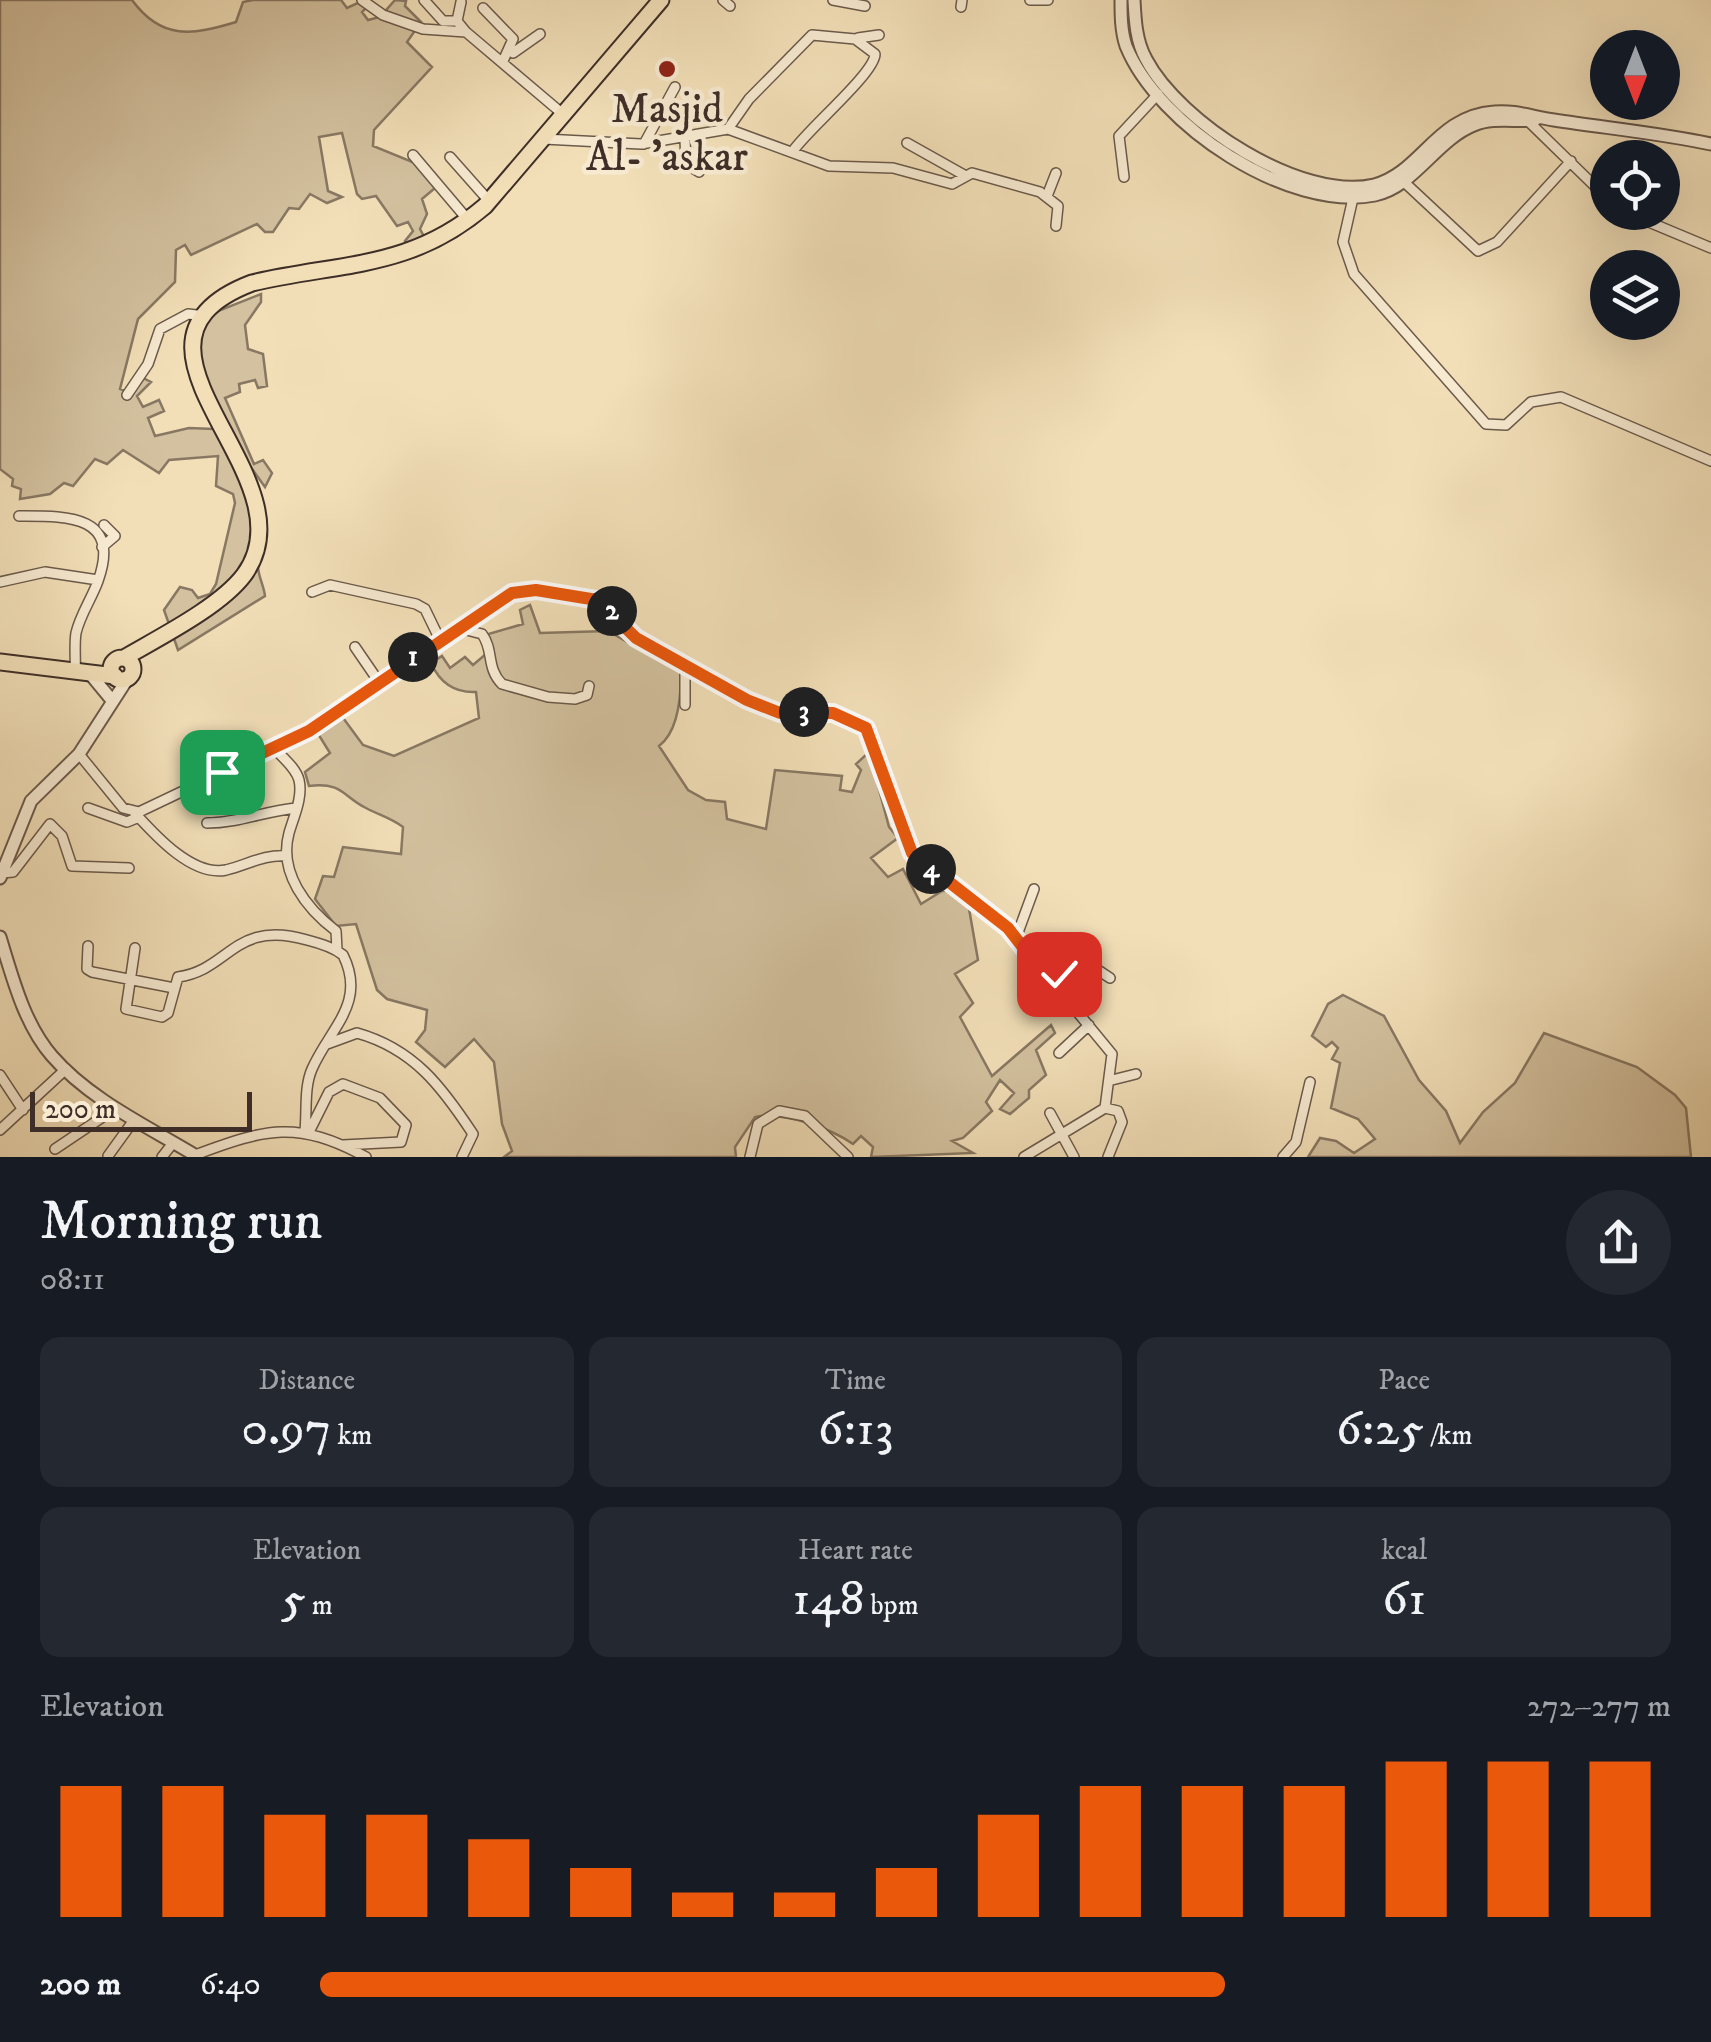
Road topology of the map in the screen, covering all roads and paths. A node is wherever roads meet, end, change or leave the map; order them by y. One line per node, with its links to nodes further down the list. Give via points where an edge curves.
1 (362, 0): 13 (street, via 423,29)
2 (424, 0): 12 (street, via 443,22)
3 (661, 0): 20 (highway)
4 (833, 0): 10 (street)
5 (1030, 0): 6 (street)
6 (1048, 0)
7 (1121, 0): 19 (street, via 1124,41)
8 (1134, 0): 38 (street, via 1148,64 1194,111 1272,168)
9 (462, 2): 12 (street)
10 (866, 6)
11 (483, 8): 17 (street, via 513,39)
12 (457, 21): 13 (street)
13 (466, 32): 17 (street)
14 (540, 34): 17 (street)
15 (879, 35): 16 (street)
16 (855, 39): 22 (street, via 812,35); 28 (street, via 875,54 873,66)
17 (504, 62): 20 (street)
18 (675, 87): 25 (street)
19 (1158, 94): 35 (street, via 1119,136); 38 (street, via 1202,134 1272,181 1306,194)
20 (564, 116): 23 (highway)
21 (1526, 117): 27 (street); 31 (street); 36 (street, via 1476,123); 38 (street, via 1496,111 1456,122 1400,172)
22 (728, 129): 24 (street); 28 (street)
23 (544, 139): 25 (street); 40 (highway)
24 (685, 139): 25 (street); 32 (street, via 688,168)
25 (644, 144)
26 (906, 144): 34 (street)
27 (1711, 144)
28 (793, 151): 34 (street, via 829,166 893,168 952,184)
29 (413, 155): 41 (street)
30 (450, 157): 40 (street)
31 (1571, 161): 36 (street, via 1497,242 1478,251); 37 (street)
32 (699, 172)
33 (1056, 174): 39 (street)
34 (964, 175): 39 (street)
35 (1124, 177)
36 (1402, 181): 38 (street, via 1388,192)
37 (1590, 181)
38 (1355, 192): 47 (street, via 1342,242 1354,274 1486,424 1506,425 1530,402 1561,397)
39 (1047, 196): 42 (street, via 1058,206)
40 (489, 201): 41 (highway)
41 (468, 220): 45 (highway, via 431,245 393,258 252,283 220,299)
42 (1056, 226)
43 (1668, 230): 44 (street)
44 (1711, 248)
45 (206, 316): 46 (street, via 188,314 160,329); 60 (highway, via 194,339 192,366 246,470 259,530 244,575)
46 (127, 395)
47 (1711, 460)
48 (19, 516): 50 (street, via 76,518 94,527)
49 (104, 526): 50 (street, via 115,536)
50 (102, 547): 51 (street)
51 (98, 580): 52 (street, via 44,572); 59 (street, via 76,634)
52 (0, 582)
53 (312, 592): 55 (street, via 330,585 416,604)
54 (458, 628): 55 (street); 58 (street, via 521,590 583,596 606,604 626,631); 62 (street, via 482,634 489,666 502,684 575,699 587,695)
55 (440, 640): 61 (street)
56 (355, 647): 61 (street)
57 (0, 662): 59 (highway)
58 (685, 664): 64 (street); 77 (street, via 767,709 833,713 866,728 912,853)
59 (77, 671): 60 (highway); 63 (street)
60 (122, 671): 63 (street)
61 (379, 682): 65 (street)
62 (589, 686)
63 (110, 704): 66 (street)
64 (684, 705)
65 (275, 749): 68 (street, via 298,779); 69 (street)
66 (79, 754): 69 (street, via 115,800); 71 (street, via 31,802)
67 (88, 808): 69 (street, via 127,822)
68 (296, 808): 70 (street); 72 (street)
69 (136, 814): 72 (street, via 206,869)
70 (207, 824)
71 (4, 854): 74 (street)
72 (288, 856): 80 (street, via 302,900 336,932)
73 (129, 868): 74 (street, via 74,868 50,824 13,872)
74 (1, 876)
75 (1034, 889): 77 (street)
76 (0, 936): 88 (street, via 28,1018)
77 (1016, 938): 84 (street)
78 (88, 946): 82 (street, via 87,969)
79 (135, 948): 82 (street)
80 (337, 950): 83 (street, via 291,935 257,936 194,976 179,977); 86 (street, via 352,996)
81 (1110, 978): 84 (street, via 1060,956)
82 (130, 979): 83 (street); 83 (street, via 130,1013 166,1016)
83 (174, 988)
84 (1055, 989): 85 (street)
85 (1089, 1025): 87 (street); 91 (street, via 1109,1046)
86 (327, 1044): 99 (street, via 310,1074); 108 (street, via 357,1033 404,1050 473,1134)
87 (1059, 1053)
88 (66, 1069): 93 (street); 95 (street)
89 (1136, 1074): 91 (street)
90 (0, 1075): 95 (street)
91 (1112, 1080): 94 (street)
92 (1310, 1082): 114 (street, via 1296,1142)
93 (116, 1108): 97 (street); 103 (street)
94 (1106, 1108): 100 (street); 113 (street, via 1118,1111 1122,1122)
95 (23, 1110): 98 (street)
96 (1050, 1112): 100 (street)
97 (134, 1120): 101 (street); 104 (street)
98 (0, 1130)
99 (307, 1131): 102 (street); 102 (street, via 329,1092 343,1084 380,1098 406,1125 401,1142); 105 (street, via 249,1138)
100 (1062, 1136): 111 (street); 112 (street)
101 (173, 1142): 105 (street); 106 (street)
102 (343, 1144): 107 (street)
103 (55, 1150)
104 (108, 1156)
105 (196, 1156)
106 (162, 1157)
107 (366, 1157)
108 (462, 1157)
109 (750, 1157): 110 (street, via 758,1124 779,1111 806,1116)
110 (848, 1157)
111 (1024, 1157)
112 (1074, 1157)
113 (1108, 1157)
114 (1283, 1157)

